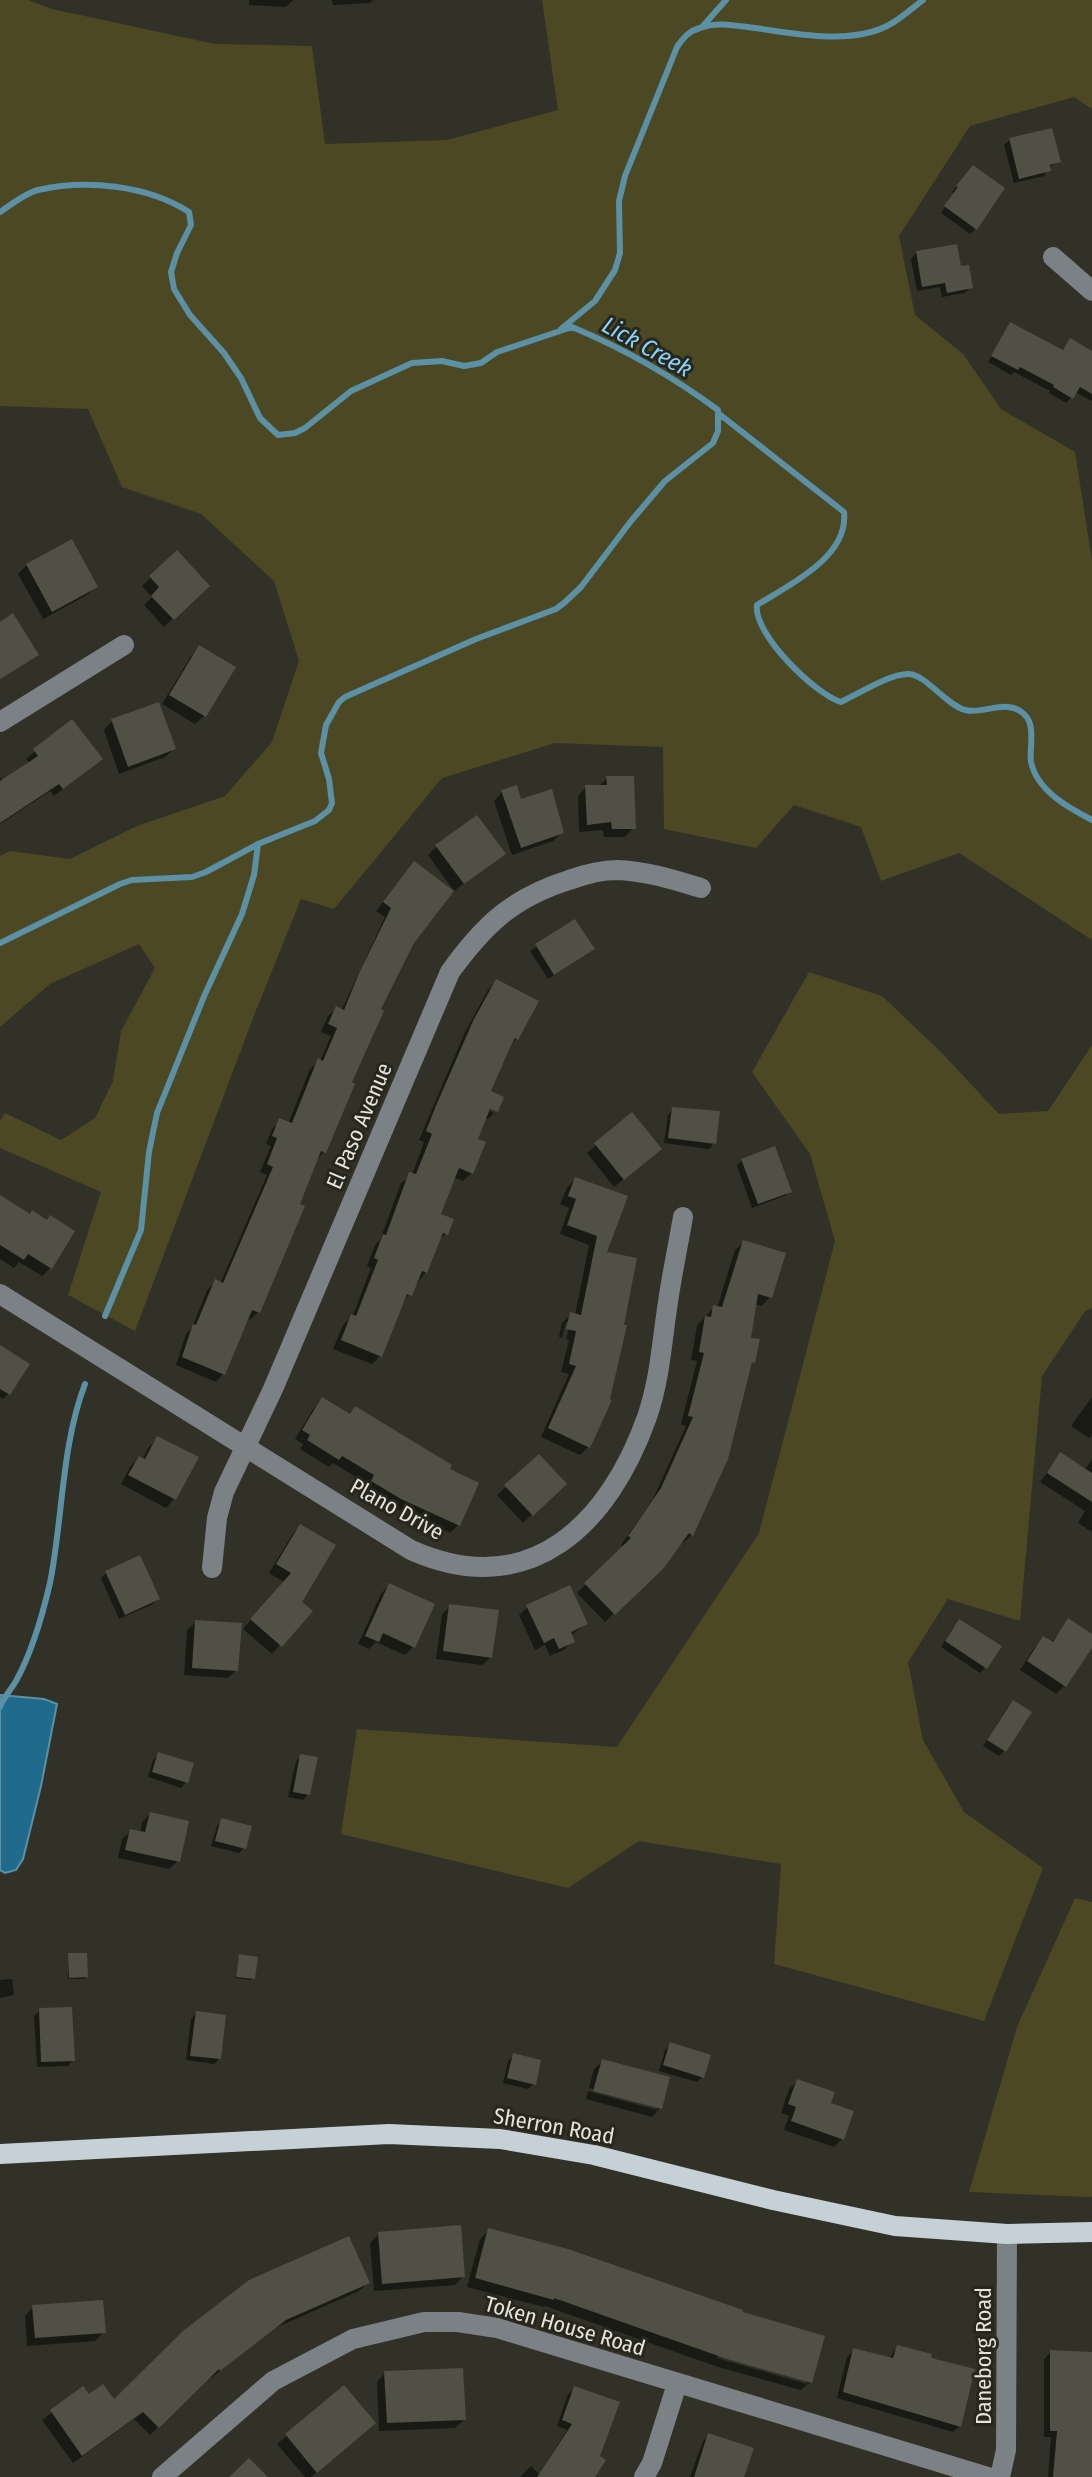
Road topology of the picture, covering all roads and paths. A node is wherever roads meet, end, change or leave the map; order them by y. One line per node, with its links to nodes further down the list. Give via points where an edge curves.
1 (1053, 257): 2 (street)
2 (1092, 291)
3 (124, 645): 4 (street)
4 (0, 722)
5 (701, 888): 8 (street, El Paso Avenue, via 658,875 614,870 580,876 516,902 470,944 433,1008)
6 (683, 1217): 8 (street, Plano Drive, via 648,1415 618,1477 580,1528 542,1554 495,1568 431,1559)
7 (0, 1294): 8 (street, Plano Drive)
8 (245, 1447): 9 (street, El Paso Avenue, via 224,1492)
9 (212, 1568)
10 (0, 2154): 12 (main road, Sherron Road, via 389,2134 500,2139 594,2155 869,2222)
11 (1092, 2232): 12 (main road, Sherron Road)
12 (1007, 2234): 17 (street, Daneborg Road, via 1006,2450)
13 (677, 2384): 14 (street, Token House Road, via 497,2328 424,2322 353,2339 273,2381); 15 (street); 16 (street, Token House Road)
14 (162, 2477)
15 (644, 2477)
16 (988, 2477)
17 (1000, 2477)

